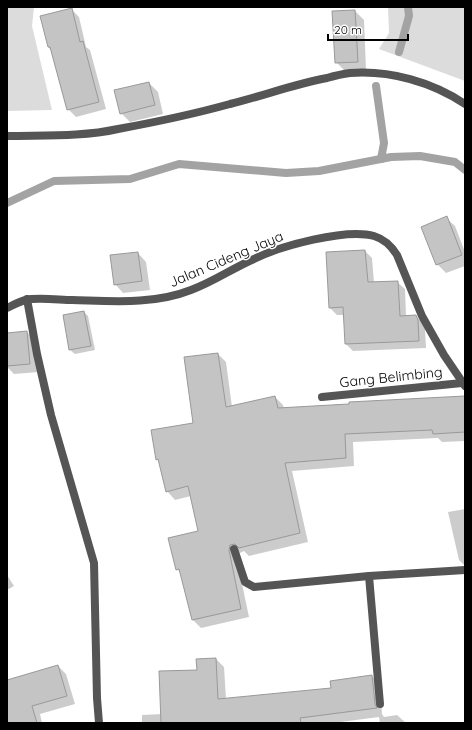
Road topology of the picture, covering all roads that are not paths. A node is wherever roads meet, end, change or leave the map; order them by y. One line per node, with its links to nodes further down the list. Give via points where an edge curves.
1 (465, 104): 2 (street, via 446,92 425,84 387,74 349,73 229,105 116,130 85,134)
2 (7, 136)
3 (27, 299): 4 (street, Jalan Cideng Jaya); 5 (street, Jalan Cideng Jaya, via 130,301 175,296 254,258 284,247 353,234 369,235 392,248 397,255 422,316 444,356); 11 (street, via 51,415 94,563)
4 (7, 308)
5 (464, 384): 6 (street, Gang Belimbing)
6 (322, 397)
7 (234, 549): 9 (street, via 245,582 254,587)
8 (465, 570): 9 (street)
9 (369, 576): 10 (street)
10 (380, 704)
11 (99, 723)

